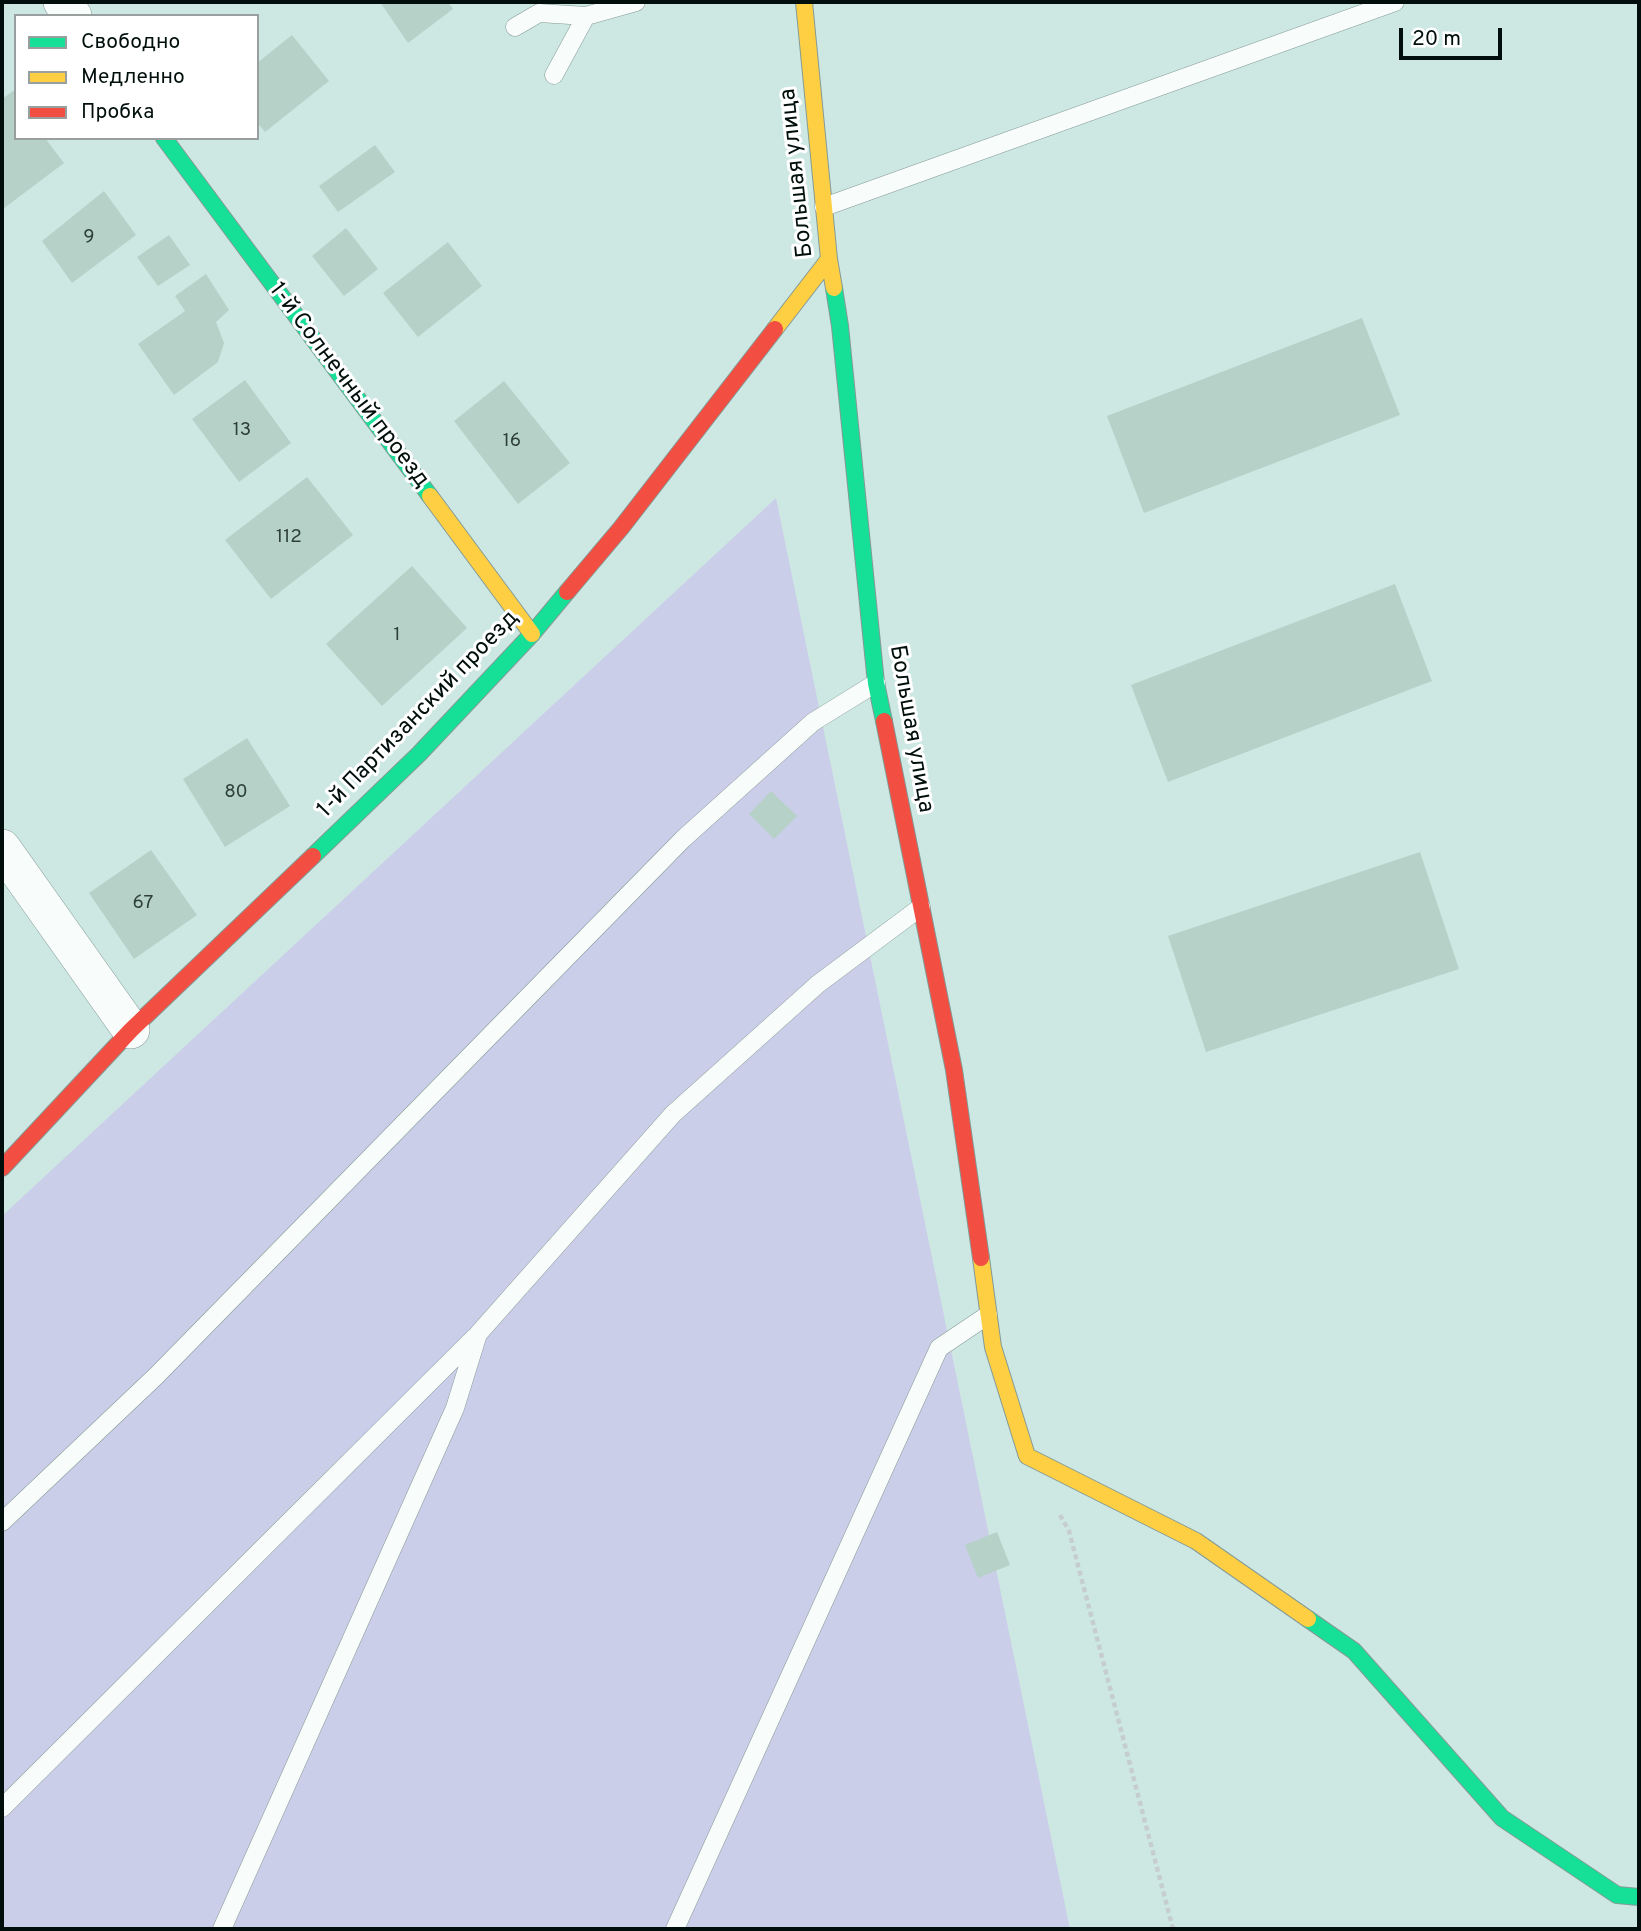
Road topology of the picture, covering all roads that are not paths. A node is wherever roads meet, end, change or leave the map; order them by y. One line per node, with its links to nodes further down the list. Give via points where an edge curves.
1 (636, 2): 4 (lane)
2 (804, 2): 8 (street, Большая улица)
3 (1395, 2): 8 (lane)
4 (586, 16): 5 (lane, via 539,13); 6 (lane)
5 (515, 27)
6 (554, 75)
7 (165, 140): 10 (street, 1-й Солнечный проезд)
8 (824, 207): 9 (street, Большая улица)
9 (829, 259): 10 (street, 1-й Партизанский проезд, via 621,528); 11 (street, Большая улица, via 840,326)
10 (532, 635): 14 (street, 1-й Партизанский проезд, via 419,754)
11 (876, 682): 13 (street, Большая улица); 18 (lane, via 813,722 683,839 156,1376)
12 (2, 848): 14 (street)
13 (921, 907): 16 (street, Большая улица, via 954,1070); 17 (lane, via 818,984 673,1114)
14 (131, 1030): 15 (street, 1-й Партизанский проезд)
15 (2, 1168)
16 (988, 1315): 20 (street, Большая улица, via 993,1348 1027,1456 1196,1541 1354,1651 1502,1818 1618,1895); 22 (lane, via 939,1348)
17 (478, 1334): 19 (lane); 21 (lane, via 455,1408)
18 (2, 1522)
19 (2, 1808)
20 (1639, 1897)
21 (222, 1929)
22 (675, 1929)

